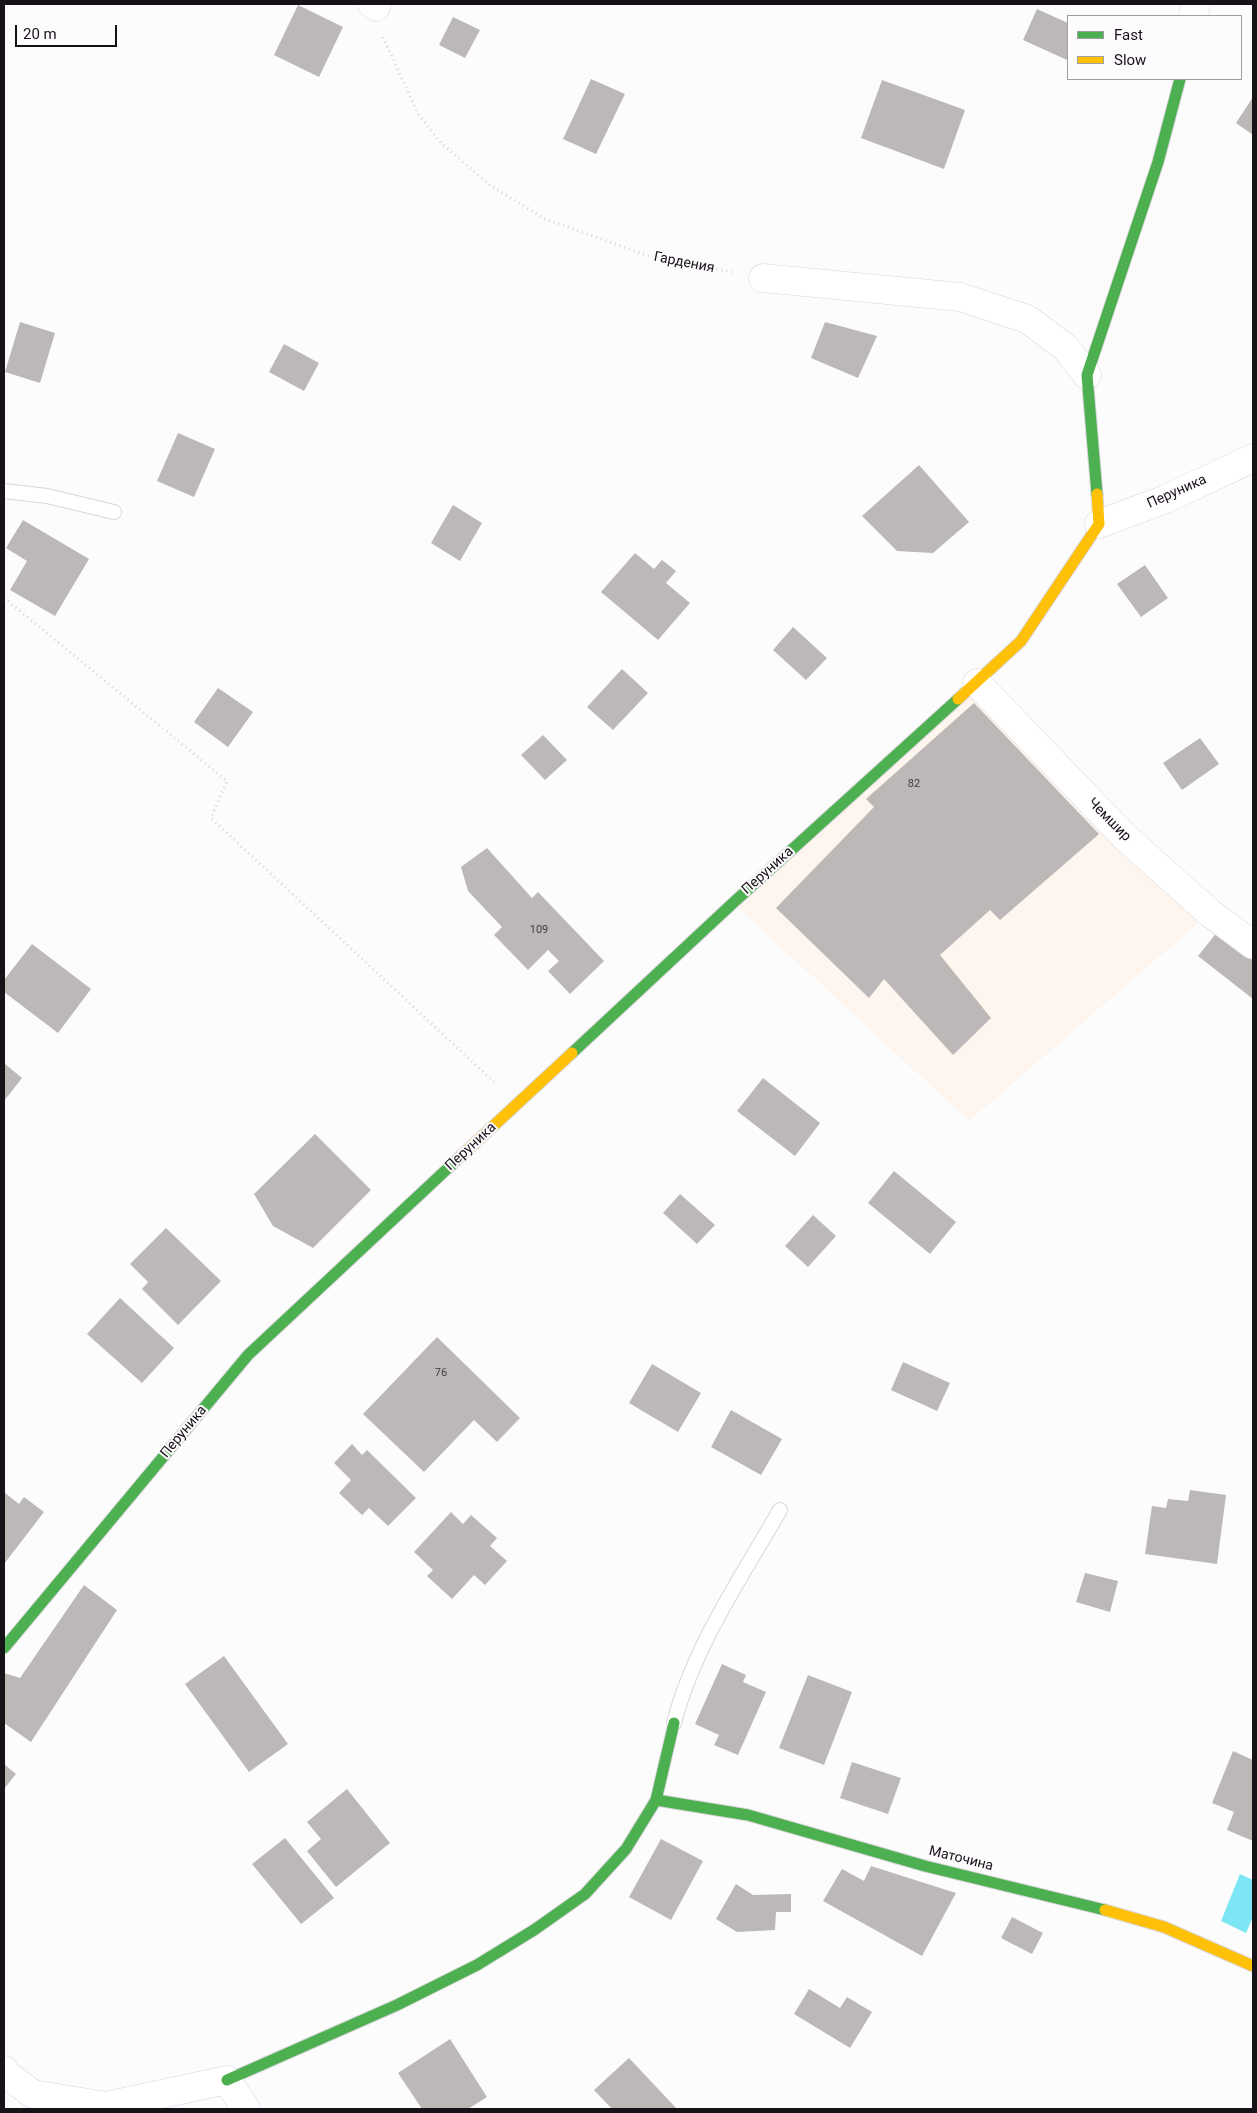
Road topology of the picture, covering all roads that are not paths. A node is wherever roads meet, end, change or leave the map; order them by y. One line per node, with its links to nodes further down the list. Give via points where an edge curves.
1 (1180, 80): 3 (street, via 1158,162)
2 (762, 278): 3 (street, via 960,297 1027,319 1065,347)
3 (1087, 375): 7 (street)
4 (1253, 458): 7 (street, Перуника, via 1166,499)
5 (4, 491): 6 (lane, via 47,496)
6 (114, 512)
7 (1099, 524): 8 (street, Перуника, via 1021,641)
8 (977, 683): 9 (street, Чемшир, via 1126,837 1210,913); 11 (street, Перуника, via 739,897 248,1355)
9 (1253, 945)
10 (780, 1510): 12 (lane, via 712,1627 682,1692)
11 (4, 1648)
12 (674, 1723): 13 (street)
13 (656, 1800): 14 (street, Маточина, via 748,1815 925,1866 1093,1907 1164,1927); 16 (street, via 626,1849 586,1894 534,1930 477,1965 396,2005)
14 (1253, 1966)
15 (4, 2074): 16 (street, via 33,2094 106,2106)
16 (227, 2080): 17 (street)
17 (246, 2109)

